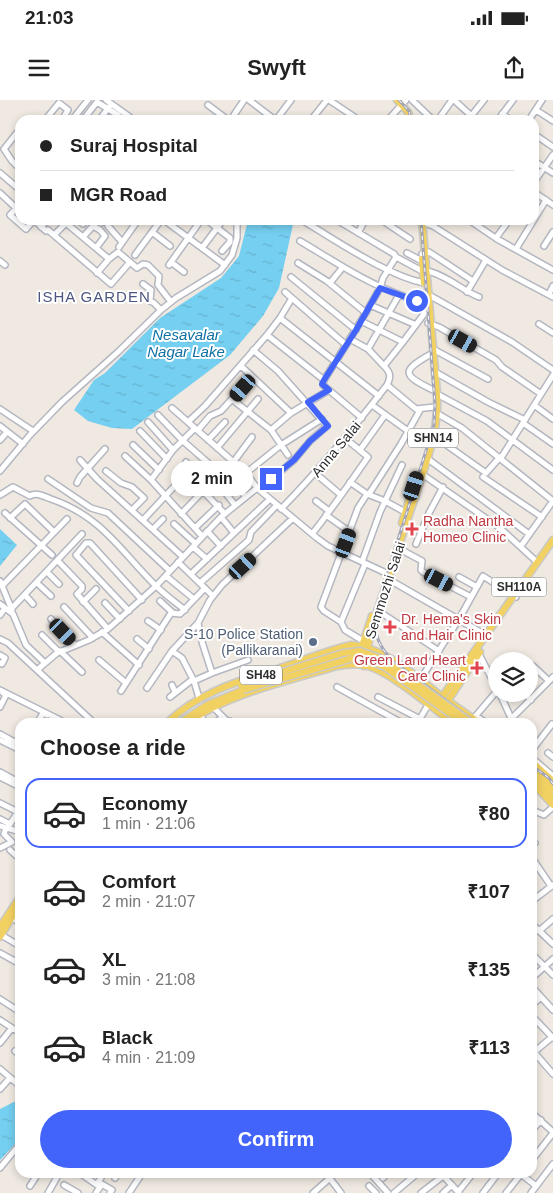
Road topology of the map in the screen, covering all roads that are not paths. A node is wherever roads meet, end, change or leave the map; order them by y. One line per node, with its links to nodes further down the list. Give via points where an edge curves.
1 (88, 100): 17 (street)
2 (244, 100): 23 (street)
3 (249, 100): 24 (street)
4 (291, 100): 25 (street)
5 (328, 100): 26 (street); 27 (street)
6 (453, 100): 31 (street); 32 (street)
7 (484, 100): 33 (street)
8 (513, 100): 14 (street)
9 (542, 100): 13 (street)
10 (404, 101): 28 (street); 29 (main road); 30 (street)
11 (109, 104): 18 (street, via 97,102); 19 (street); 20 (street); 21 (street)
12 (208, 106): 22 (street)
13 (536, 110): 34 (street); 35 (street)
14 (502, 114)
15 (49, 115): 16 (street, via 59,103 68,110)
16 (65, 115)
17 (76, 115)
18 (87, 115)
19 (102, 115)
20 (118, 115)
21 (126, 115)
22 (225, 115)
23 (233, 115)
24 (269, 115)
25 (280, 115)
26 (315, 115)
27 (351, 115)
28 (392, 115)
29 (410, 115)
30 (426, 115)
31 (442, 115)
32 (469, 115)
33 (474, 115)
34 (532, 115)
35 (553, 121)
36 (15, 135): 39 (street)
37 (539, 137): 38 (street)
38 (553, 147)
39 (2, 150): 42 (street)
40 (553, 155): 43 (street)
41 (539, 164): 43 (street)
42 (15, 165)
43 (544, 167): 45 (street); 46 (street)
44 (0, 172): 47 (street)
45 (553, 173)
46 (539, 174)
47 (15, 186)
48 (0, 193): 51 (street)
49 (539, 195): 50 (street)
50 (546, 200): 52 (street); 54 (street)
51 (15, 204)
52 (553, 205)
53 (15, 209): 55 (street, via 10,215)
54 (539, 211)
55 (15, 219)
56 (64, 225): 80 (street)
57 (68, 225): 81 (street)
58 (109, 225): 59 (street, via 121,244)
59 (134, 225)
60 (158, 225): 77 (street)
61 (169, 225): 82 (street)
62 (197, 225): 82 (street)
63 (213, 225): 76 (street)
64 (219, 225): 76 (street)
65 (237, 225): 102 (street, via 238,238)
66 (310, 225): 105 (street)
67 (349, 225): 79 (street)
68 (362, 225): 79 (street)
69 (389, 225): 84 (street)
70 (421, 225): 93 (main road, Semmozhi Salai / SHN14)
71 (431, 225): 97 (street)
72 (476, 225): 83 (street)
73 (505, 225): 83 (street)
74 (531, 225): 90 (street)
75 (41, 227): 80 (street)
76 (217, 228): 89 (street); 91 (street, via 230,238)
77 (152, 232): 86 (street); 94 (street)
78 (553, 232): 87 (street)
79 (358, 233): 95 (street)
80 (54, 235): 109 (street)
81 (83, 237): 88 (street); 88 (street, via 93,226 100,230 105,236)
82 (188, 238): 89 (street); 108 (street, via 170,264)
83 (496, 238): 90 (street)
84 (410, 239)
85 (300, 241): 104 (street)
86 (170, 246)
87 (544, 246)
88 (96, 248): 96 (street)
89 (202, 248): 102 (street)
90 (516, 249): 106 (street)
91 (222, 251)
92 (407, 254): 99 (street)
93 (423, 254): 99 (main road, Semmozhi Salai / SHN14); 107 (main road, Semmozhi Salai / SHN14); 111 (street, via 429,252)
94 (135, 255)
95 (396, 257): 105 (street); 107 (street)
96 (109, 259): 100 (street, via 118,252); 109 (street)
97 (486, 260): 111 (street); 120 (street)
98 (0, 261): 103 (street)
99 (422, 261): 107 (main road, Semmozhi Salai / SHN14)
100 (130, 262): 109 (street, via 112,284); 124 (street, via 137,268 146,264 157,274 158,284)
101 (298, 263): 112 (street)
102 (225, 264): 124 (street, via 220,271)
103 (6, 265)
104 (343, 267): 112 (street); 116 (street)
105 (387, 269): 113 (street); 116 (street)
106 (553, 270)
107 (425, 271): 113 (main road, Semmozhi Salai / SHN14); 118 (street, via 435,273); 123 (main road, Semmozhi Salai / SHN14)
108 (184, 272)
109 (97, 273)
110 (291, 277): 135 (street)
111 (473, 281): 118 (street)
112 (330, 283): 128 (street)
113 (424, 283): 123 (main road, Semmozhi Salai / SHN14)
114 (143, 284): 126 (street, via 151,290 150,302)
115 (553, 286): 120 (street)
116 (380, 288): 119 (street); 125 (street)
117 (286, 292): 122 (street)
118 (467, 292): 121 (street)
119 (400, 295): 123 (street, via 421,302); 129 (street)
120 (551, 295)
121 (479, 297)
122 (292, 298): 130 (street); 141 (street)
123 (427, 298): 127 (main road, Semmozhi Salai / SHN14); 133 (main road, Semmozhi Salai / SHN14); 148 (street, via 504,338)
124 (172, 302): 126 (street)
125 (370, 305): 128 (street); 129 (street)
126 (161, 310): 185 (street)
127 (426, 310): 132 (street); 133 (main road, Semmozhi Salai / SHN14)
128 (366, 313): 131 (street)
129 (390, 313): 132 (street); 136 (street)
130 (280, 318): 138 (street); 145 (street)
131 (361, 321): 135 (street); 136 (street)
132 (416, 324): 140 (street)
133 (429, 324): 144 (main road, Semmozhi Salai / SHN14); 159 (street, via 496,360)
134 (539, 324): 137 (street)
135 (356, 330): 139 (street)
136 (378, 331): 140 (street); 142 (street)
137 (553, 333)
138 (267, 335): 143 (street); 153 (street)
139 (350, 339): 141 (street); 142 (street)
140 (403, 342): 147 (street)
141 (346, 345): 145 (street)
142 (368, 349): 147 (street)
143 (253, 350): 146 (street); 163 (street)
144 (432, 351): 149 (main road, Semmozhi Salai / SHN14); 152 (street); 158 (main road, Semmozhi Salai / SHN14); 158 (street, via 412,365 409,372 417,383)
145 (335, 363): 153 (street); 160 (street)
146 (241, 366): 151 (street); 178 (street)
147 (384, 366): 154 (street, via 390,373)
148 (553, 370)
149 (435, 372): 158 (main road, Semmozhi Salai / SHN14); 181 (street)
150 (553, 375): 155 (street)
151 (252, 377): 162 (street); 171 (street)
152 (488, 379)
153 (324, 380): 156 (street, via 322,384)
154 (387, 385): 160 (street, Anna Salai); 170 (street)
155 (546, 387): 157 (street); 159 (street)
156 (329, 390): 163 (street); 175 (street)
157 (553, 391)
158 (435, 392): 166 (main road, Semmozhi Salai / SHN14); 194 (street, via 487,421)
159 (542, 394): 165 (street)
160 (379, 396): 164 (street, Anna Salai)
161 (258, 399): 169 (street)
162 (233, 400): 169 (street); 183 (street)
163 (308, 402): 171 (street); 176 (street)
164 (372, 405): 174 (street); 175 (street, Anna Salai)
165 (534, 405): 177 (street); 181 (street)
166 (436, 407): 170 (street); 172 (main road, Semmozhi Salai / SHN14); 245 (main road, Semmozhi Salai / SHN14, via 434,428)
167 (172, 408): 178 (street)
168 (0, 409): 185 (street)
169 (247, 410): 184 (street); 200 (street)
170 (420, 410): 187 (street)
171 (291, 414): 184 (street)
172 (438, 414): 189 (main road, Semmozhi Salai / SHN14); 206 (street)
173 (158, 415): 195 (street)
174 (385, 415): 187 (street); 203 (street)
175 (362, 418): 191 (street, Anna Salai)
176 (322, 419): 199 (street); 230 (street, via 328,426 294,460)
177 (553, 419)
178 (189, 421): 183 (street)
179 (148, 422): 202 (street)
180 (225, 422): 193 (street)
181 (524, 422): 194 (street); 197 (street)
182 (0, 426): 188 (street)
183 (196, 429): 193 (street); 195 (street)
184 (271, 430): 199 (street)
185 (33, 431): 196 (street)
186 (140, 431): 207 (street)
187 (408, 431): 231 (street)
188 (7, 432): 192 (street); 196 (street)
189 (434, 436): 208 (main road, Semmozhi Salai / SHN14); 222 (street)
190 (252, 437): 211 (street)
191 (346, 439): 203 (street); 219 (street, Anna Salai)
192 (0, 440)
193 (208, 440): 200 (street)
194 (513, 440): 206 (street); 215 (street)
195 (183, 441): 202 (street); 220 (street)
196 (23, 444): 216 (street)
197 (553, 444)
198 (133, 445): 214 (street)
199 (281, 445): 204 (street); 218 (street)
200 (217, 448): 211 (street)
201 (105, 449): 213 (street)
202 (174, 450): 207 (street)
203 (360, 450): 226 (street, via 368,457)
204 (288, 455)
205 (125, 456): 225 (street)
206 (501, 458): 222 (street); 240 (street)
207 (167, 459): 214 (street)
208 (428, 459): 221 (main road, Semmozhi Salai / SHN14); 265 (street)
209 (80, 460): 213 (street)
210 (186, 462): 220 (street, via 208,484)
211 (234, 463): 218 (street); 220 (street)
212 (402, 465): 239 (street)
213 (88, 470): 227 (street); 244 (street)
214 (159, 470): 225 (street)
215 (553, 470)
216 (0, 471)
217 (106, 471): 244 (street, via 144,498)
218 (246, 473): 230 (street)
219 (316, 473): 235 (street); 243 (street, Anna Salai)
220 (221, 474)
221 (422, 474): 229 (street); 274 (main road, Semmozhi Salai / SHN14)
222 (485, 475): 250 (street)
223 (183, 477): 233 (street)
224 (48, 479): 284 (street, via 92,508 108,514)
225 (151, 480): 233 (street)
226 (350, 482): 231 (street); 235 (street)
227 (77, 483)
228 (236, 485): 236 (street)
229 (443, 487): 268 (street); 272 (street)
230 (258, 489): 236 (street); 237 (street)
231 (368, 494): 239 (street); 261 (street, via 358,508)
232 (0, 495): 292 (street, via 12,487 30,496 37,494 71,507 109,535)
233 (165, 495): 248 (street); 255 (street)
234 (227, 495): 242 (street)
235 (341, 495): 247 (street)
236 (245, 496): 242 (street)
237 (270, 499): 243 (street); 262 (street)
238 (316, 501): 247 (street)
239 (385, 501): 245 (street); 282 (street)
240 (553, 501): 250 (street)
241 (218, 505): 248 (street, via 203,491); 249 (street); 257 (street)
242 (235, 505): 249 (street)
243 (279, 507): 252 (street); 290 (street, Anna Salai)
244 (132, 510): 255 (street)
245 (405, 512): 286 (main road, Semmozhi Salai / SHN14)
246 (5, 513): 251 (street)
247 (327, 513): 261 (street); 264 (street)
248 (181, 514): 257 (street)
249 (223, 515): 259 (street); 262 (street)
250 (542, 517): 265 (street)
251 (10, 518): 260 (street, via 26,504); 269 (street)
252 (293, 518): 264 (street); 298 (street)
253 (67, 519): 260 (street)
254 (163, 519): 258 (street)
255 (143, 520): 258 (street)
256 (174, 524): 270 (street)
257 (195, 528): 266 (street)
258 (153, 529): 277 (street)
259 (208, 531): 266 (street); 271 (street)
260 (54, 532): 269 (street)
261 (350, 532): 275 (street)
262 (234, 533): 271 (street)
263 (82, 534): 279 (street)
264 (312, 534): 275 (street)
265 (529, 534): 272 (street)
266 (202, 536): 270 (street)
267 (553, 540): 281 (main road, SH110A)
268 (416, 544)
269 (41, 546): 276 (street); 288 (street)
270 (194, 546): 277 (street); 278 (street)
271 (221, 546): 278 (street)
272 (521, 546): 281 (street)
273 (553, 546): 299 (main road, SH110A)
274 (398, 548): 286 (main road, Semmozhi Salai / SHN14); 300 (street, via 422,561 422,571)
275 (341, 552): 282 (street); 319 (street, via 321,607)
276 (52, 555)
277 (183, 557): 280 (street)
278 (207, 559): 285 (street)
279 (58, 561): 283 (street); 304 (street, via 83,587 76,594)
280 (178, 562): 284 (street); 285 (street)
281 (537, 562): 299 (main road, SH110A)
282 (364, 563): 286 (street); 319 (street)
283 (47, 572): 289 (street); 291 (street)
284 (168, 574): 292 (street); 302 (street)
285 (192, 574): 290 (street)
286 (387, 576): 311 (main road, Semmozhi Salai / SHN14); 315 (street); 330 (main road, Semmozhi Salai / SHN14)
287 (459, 577): 293 (street)
288 (1, 583): 312 (street)
289 (37, 583): 296 (street); 297 (street)
290 (200, 583): 294 (street)
291 (59, 584)
292 (156, 586): 301 (street); 310 (street)
293 (477, 587): 299 (street, via 483,576); 300 (street)
294 (205, 588): 298 (street); 302 (street)
295 (96, 589): 304 (street)
296 (25, 595): 306 (street); 312 (street)
297 (51, 596)
298 (213, 596): 320 (street)
299 (515, 596): 325 (main road, SH110A)
300 (471, 597): 315 (street)
301 (142, 600): 309 (street); 309 (street, via 90,543 86,543 76,555)
302 (194, 600): 310 (street)
303 (160, 601): 313 (street)
304 (84, 602): 321 (street)
305 (105, 603): 317 (street)
306 (33, 604)
307 (2, 606): 312 (street); 314 (street)
308 (64, 607): 326 (street)
309 (129, 610): 317 (street)
310 (184, 610): 313 (street, via 179,614)
311 (377, 610): 330 (main road, Semmozhi Salai / SHN14); 334 (street)
312 (12, 611): 339 (street, via 26,645)
313 (173, 613): 322 (street)
314 (0, 615)
315 (459, 618): 325 (street); 334 (street)
316 (50, 619): 329 (street)
317 (120, 619): 321 (street)
318 (148, 621): 322 (street)
319 (341, 622): 330 (street, via 345,630)
320 (198, 623): 333 (street); 349 (street)
321 (108, 629): 323 (street)
322 (161, 630): 331 (street)
323 (102, 632): 326 (street); 341 (street)
324 (42, 635): 332 (street)
325 (488, 636): 335 (main road, SH110A); 366 (main road, SH110A)
326 (93, 638): 329 (street)
327 (0, 639): 346 (street)
328 (137, 639): 331 (street)
329 (75, 645): 332 (street)
330 (364, 645): 342 (main road, Semmozhi Salai / SHN14); 343 (main road); 364 (main road, SH48, via 343,647)
331 (148, 649): 341 (street)
332 (60, 651): 339 (street); 347 (street)
333 (172, 651): 351 (street, via 182,658); 357 (street)
334 (439, 651): 353 (street)
335 (478, 654): 348 (street); 366 (main road, SH110A)
336 (0, 655): 340 (street, via 6,658)
337 (99, 660): 354 (street)
338 (248, 660): 349 (street)
339 (45, 663): 346 (street)
340 (0, 664): 344 (street)
341 (139, 665): 354 (street)
342 (362, 665): 352 (main road); 372 (main road, SH48, via 337,666)
343 (401, 667): 352 (main road); 353 (main road)
344 (0, 669)
345 (538, 669): 350 (street)
346 (37, 670): 379 (street)
347 (82, 672)
348 (488, 672)
349 (212, 674): 351 (street)
350 (551, 679): 362 (street)
351 (193, 680): 361 (street); 364 (street)
352 (392, 680): 370 (main road)
353 (420, 680): 366 (main road)
354 (126, 682): 360 (street)
355 (172, 685): 361 (street)
356 (337, 687): 385 (street)
357 (147, 688)
358 (242, 688): 381 (main road, via 200,702); 382 (main road); 389 (main road, bridge, via 336,661 358,658 385,667); 391 (main road, bridge, via 343,653 360,651 376,655)
359 (0, 691): 371 (street, via 6,695); 378 (street)
360 (121, 691)
361 (176, 692): 363 (street)
362 (538, 693)
363 (170, 697)
364 (199, 698): 380 (main road, SH48)
365 (378, 698): 386 (street)
366 (445, 699): 373 (main road, SH110A); 390 (main road)
367 (488, 702): 392 (street)
368 (504, 702): 369 (street, via 511,718)
369 (529, 702)
370 (428, 705): 373 (main road); 387 (street)
371 (0, 707)
372 (213, 707): 374 (main road, SH48); 375 (street)
373 (437, 712): 388 (main road)
374 (200, 715): 383 (main road, SH48); 384 (street)
375 (223, 717)
376 (40, 718): 377 (street, via 43,714)
377 (52, 718)
378 (56, 718)
379 (89, 718)
380 (173, 718)
381 (178, 718)
382 (187, 718)
383 (195, 718)
384 (202, 718)
385 (393, 718)
386 (415, 718)
387 (420, 718)
388 (446, 718)
389 (456, 718)
390 (470, 718)
391 (470, 718)
392 (475, 718)
393 (553, 724): 397 (street)
394 (0, 734): 396 (street)
395 (0, 740): 396 (street)
396 (13, 743)
397 (537, 744)
398 (537, 762): 403 (street)
399 (537, 765): 403 (main road)
400 (553, 767): 403 (street)
401 (0, 772): 405 (street)
402 (537, 773): 410 (main road)
403 (550, 774): 407 (main road)
404 (0, 777): 408 (street)
405 (15, 780)
406 (537, 780): 411 (main road)
407 (553, 781)
408 (15, 784)
409 (537, 788): 413 (main road)
410 (553, 789)
411 (553, 798)
412 (0, 803): 414 (street)
413 (553, 806): 415 (street, via 544,815)
414 (15, 808)
415 (537, 812)
416 (15, 816): 417 (street, via 10,824)
417 (0, 819)
418 (2, 830): 419 (street); 420 (street, via 12,842)
419 (15, 831)
420 (1, 847)
421 (10, 850): 422 (street)
422 (15, 854)
423 (537, 865): 424 (street)
424 (552, 886): 425 (street)
425 (537, 897)
426 (15, 905): 431 (main road)
427 (15, 913): 428 (main road)
428 (12, 918): 430 (street); 433 (main road)
429 (553, 919): 432 (street)
430 (15, 920)
431 (0, 928)
432 (539, 931): 435 (street)
433 (1, 936): 434 (street)
434 (15, 943)
435 (553, 944)
436 (0, 953): 439 (street)
437 (537, 959): 440 (street)
438 (553, 959): 440 (street)
439 (15, 961)
440 (545, 967): 441 (street); 442 (street)
441 (537, 974)
442 (553, 975)
443 (537, 993): 444 (street)
444 (541, 997): 446 (street); 448 (street)
445 (0, 999): 447 (street)
446 (537, 1001)
447 (15, 1009)
448 (553, 1010)
449 (0, 1020): 451 (street)
450 (537, 1022): 453 (street)
451 (12, 1028): 452 (street); 454 (street)
452 (15, 1030)
453 (552, 1038): 455 (street)
454 (0, 1043)
455 (537, 1049)
456 (537, 1056): 458 (street)
457 (0, 1069): 459 (street)
458 (553, 1074)
459 (10, 1078): 460 (street); 461 (street)
460 (15, 1082)
461 (0, 1089)
462 (537, 1117): 463 (street)
463 (540, 1120): 464 (street); 465 (street)
464 (537, 1124)
465 (553, 1132): 467 (street)
466 (15, 1150): 468 (street)
467 (537, 1153)
468 (0, 1168)
469 (552, 1168): 489 (street)
470 (36, 1178): 487 (street)
471 (57, 1178): 492 (street)
472 (89, 1178): 484 (street)
473 (101, 1178): 484 (street)
474 (139, 1178): 496 (street)
475 (330, 1178): 497 (street); 498 (street)
476 (375, 1178): 490 (street)
477 (412, 1178): 500 (street)
478 (437, 1178): 501 (street)
479 (445, 1178): 486 (street)
480 (469, 1178): 491 (street)
481 (495, 1178): 503 (street)
482 (517, 1178): 504 (street)
483 (527, 1178): 489 (street)
484 (98, 1183): 494 (street, via 100,1187); 495 (street, via 112,1190)
485 (64, 1185): 493 (street)
486 (452, 1185): 491 (street); 502 (street)
487 (30, 1186)
488 (369, 1186): 499 (street)
489 (536, 1186): 505 (street)
490 (385, 1192)
491 (458, 1192)
492 (48, 1193)
493 (78, 1193)
494 (96, 1193)
495 (110, 1193)
496 (129, 1193)
497 (313, 1193)
498 (341, 1193)
499 (376, 1193)
500 (394, 1193)
501 (421, 1193)
502 (442, 1193)
503 (483, 1193)
504 (506, 1193)
505 (532, 1193)

